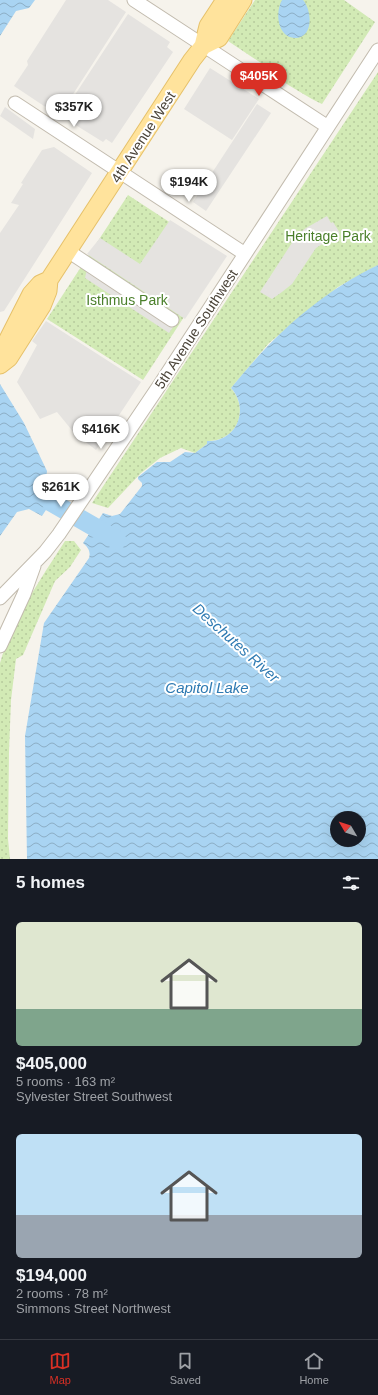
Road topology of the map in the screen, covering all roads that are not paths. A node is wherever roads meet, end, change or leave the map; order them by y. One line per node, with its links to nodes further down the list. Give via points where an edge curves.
1 (134, 0): 4 (street)
2 (225, 0): 4 (main road, via 208,26)
3 (243, 0): 4 (main road, 4th Avenue West, via 219,38)
4 (203, 46): 7 (street); 8 (main road, 4th Avenue West)
5 (378, 50): 7 (street, 5th Avenue Southwest)
6 (15, 104): 8 (street)
7 (328, 127): 10 (street, 5th Avenue Southwest)
8 (120, 173): 9 (main road, 4th Avenue West); 10 (street)
9 (68, 251): 11 (street); 12 (main road, 4th Avenue West, via 49,280 42,306)
10 (245, 254): 13 (street, 5th Avenue Southwest, via 59,534)
11 (172, 320)
12 (3, 358)
13 (36, 562): 14 (street, 5th Avenue Southwest); 15 (street)
14 (0, 598)
15 (0, 646)

